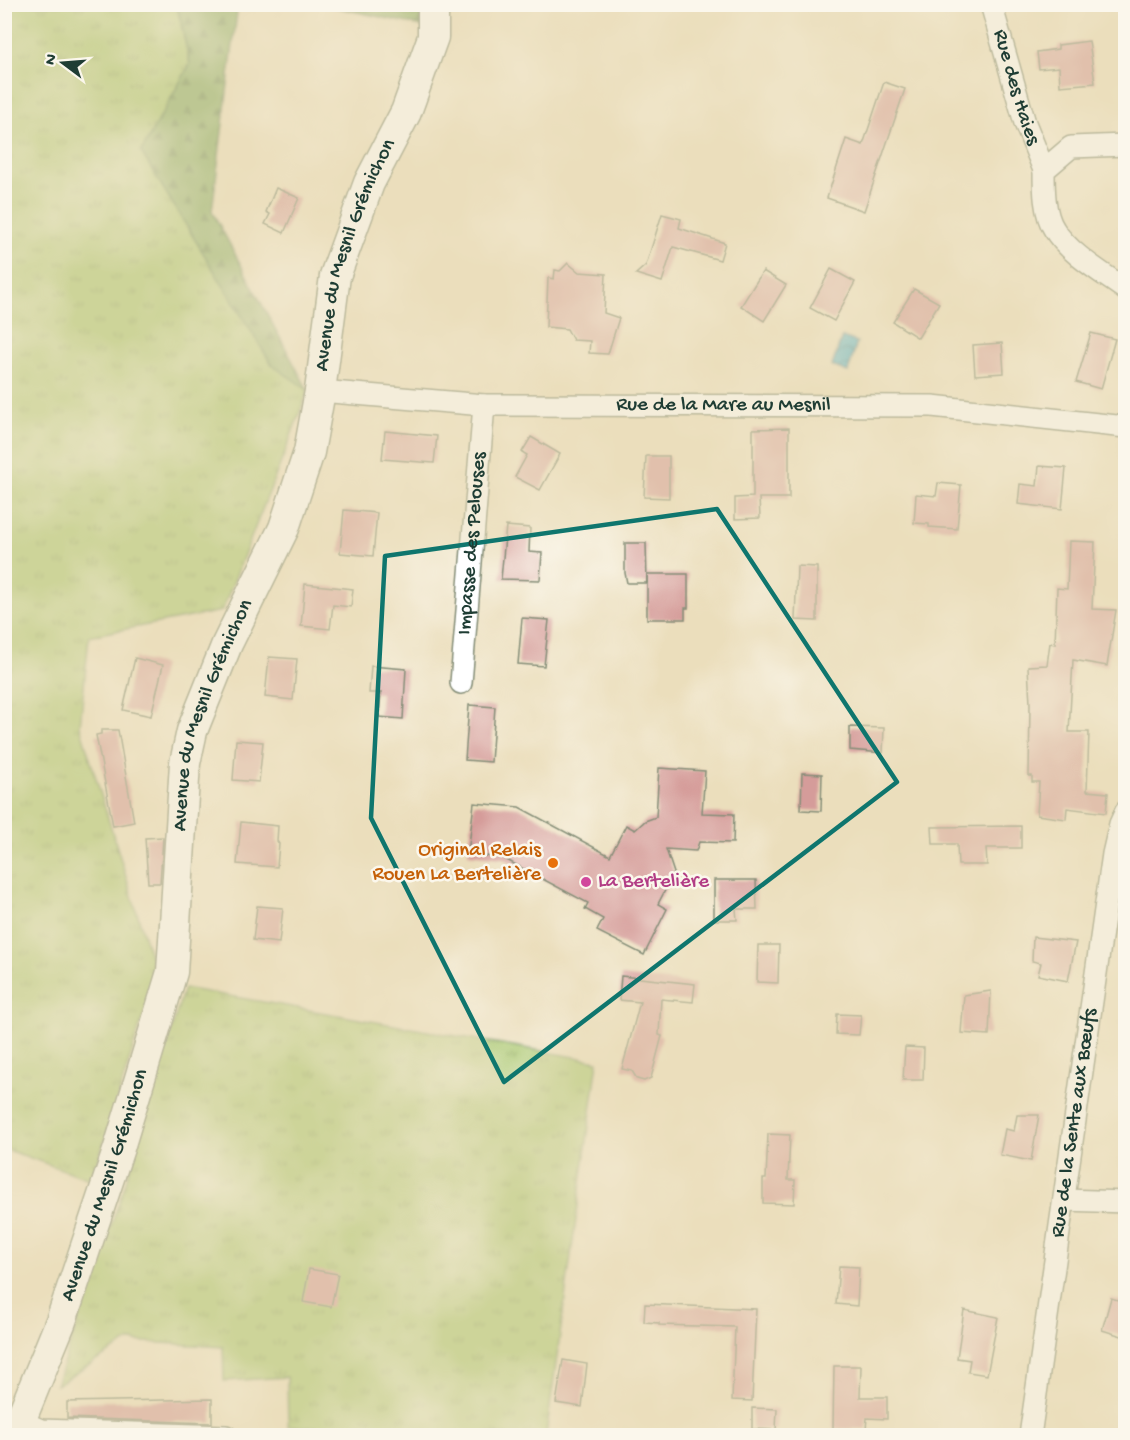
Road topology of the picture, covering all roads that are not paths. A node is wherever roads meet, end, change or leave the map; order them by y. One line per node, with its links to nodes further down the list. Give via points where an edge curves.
1 (433, 4): 6 (street, Avenue du Mesnil Grémichon, via 433,37 406,112 369,183 335,276)
2 (991, 4): 4 (street, Rue des Haies, via 1025,123)
3 (1125, 145): 4 (street, via 1071,147)
4 (1044, 170): 5 (street, Rue des Haies, via 1044,196 1053,229 1078,256)
5 (1125, 290)
6 (320, 391): 7 (street, Rue de la Mare au Mesnil); 13 (street, Avenue du Mesnil Grémichon, via 309,452 284,528 227,644 192,731 185,763 172,972 119,1148 64,1310)
7 (484, 405): 8 (street, Rue de la Mare au Mesnil, via 932,406); 9 (street, Impasse des Pelouses)
8 (1125, 427)
9 (461, 683)
10 (1125, 811): 11 (street, Rue de la Sente aux Bœufs, via 1113,854)
11 (1064, 1200): 12 (street); 15 (street, Rue de la Sente aux Bœufs)
12 (1125, 1202)
13 (17, 1428): 14 (street)
14 (226, 1436)
15 (1030, 1436)

